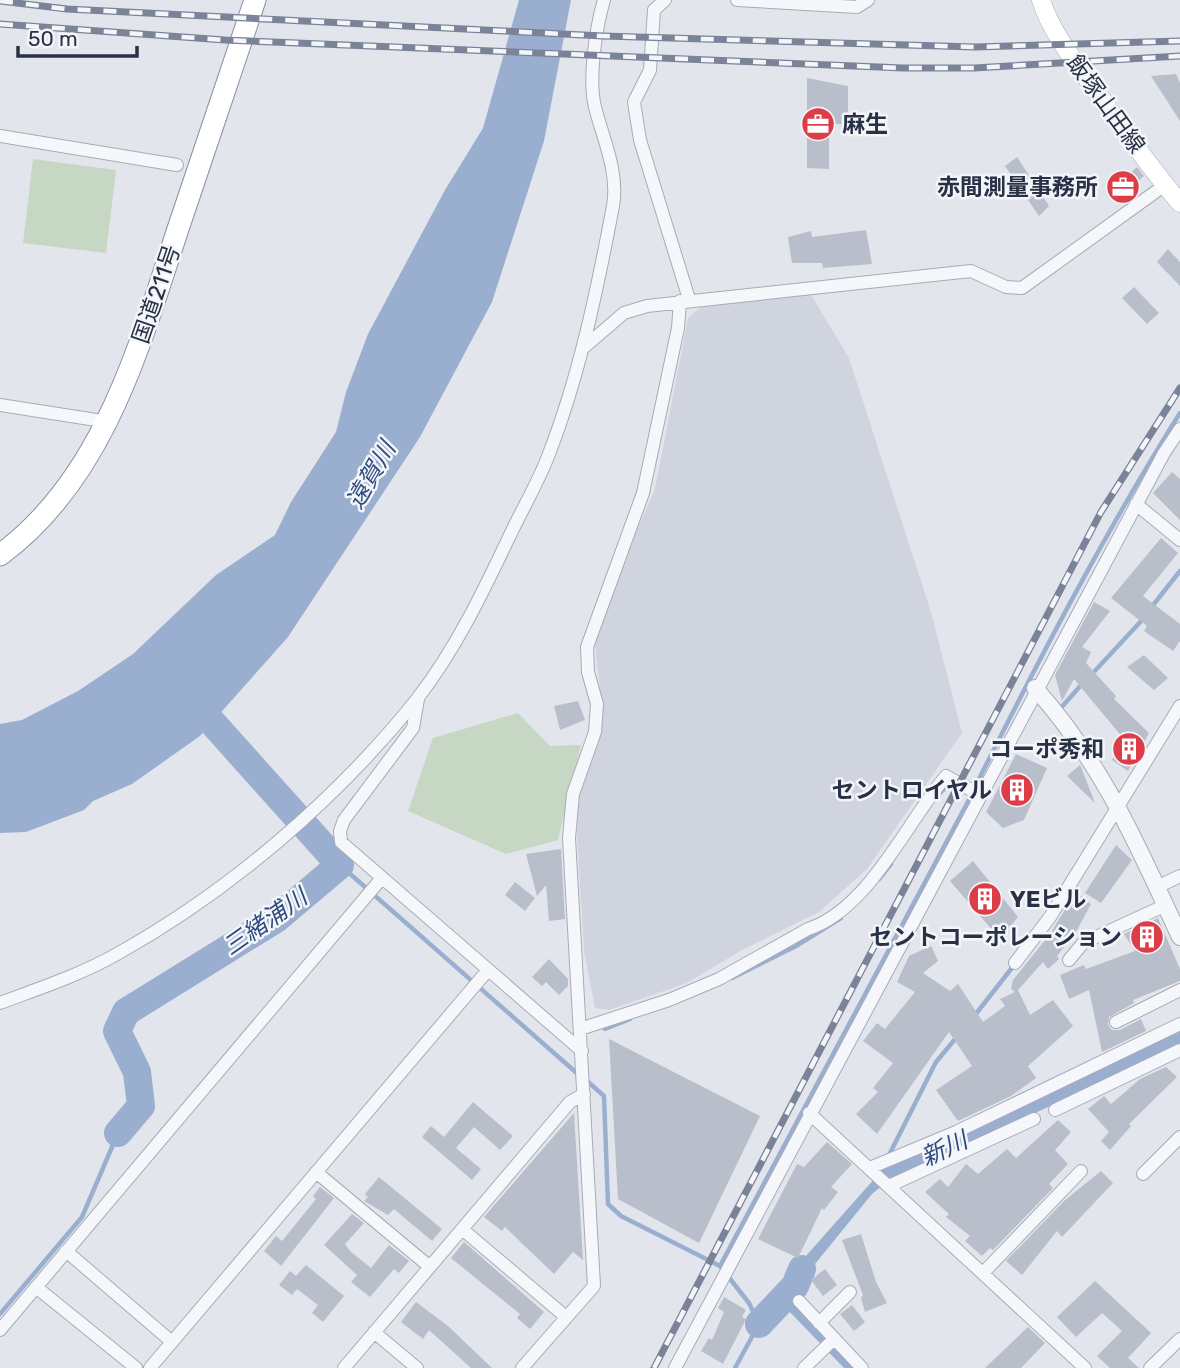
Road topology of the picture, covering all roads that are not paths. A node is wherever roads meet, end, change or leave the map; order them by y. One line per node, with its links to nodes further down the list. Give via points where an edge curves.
1 (255, 0): 14 (highway, 国道211号)
2 (604, 0): 12 (street, via 592,87 612,167 614,201)
3 (665, 0): 11 (street, via 654,10 650,70 634,102 640,140)
4 (737, 0): 5 (street, via 857,7)
5 (868, 0)
6 (1041, 0): 9 (main road, 飯塚山田線, via 1064,46)
7 (0, 136): 8 (street)
8 (177, 165)
9 (1165, 185): 10 (main road, 飯塚山田線); 11 (street, via 1022,288 1006,287 971,271)
10 (1180, 203)
11 (685, 300): 12 (street, via 624,313); 38 (street, via 643,493 587,648 597,704 595,732 573,794 569,838)
12 (582, 349): 22 (street, via 547,459 475,607)
13 (0, 405): 14 (street)
14 (109, 422): 20 (highway, 国道211号, via 69,483 32,527)
15 (1180, 429): 17 (street)
16 (1180, 447): 17 (street)
17 (1164, 453): 18 (street)
18 (1136, 504): 19 (street); 21 (street)
19 (1180, 540)
20 (0, 555)
21 (1035, 688): 24 (street); 25 (street, via 1094,763)
22 (418, 697): 27 (street, via 413,728 340,831 345,848); 35 (street, via 349,774 257,857 196,903 118,954)
23 (1180, 706): 25 (street)
24 (975, 792): 38 (street, via 946,776 922,804 882,870 824,924 719,979); 43 (street)
25 (1119, 804): 28 (street); 32 (street, via 1050,917)
26 (1180, 876): 28 (street)
27 (381, 879): 33 (street); 52 (street)
28 (1157, 887): 29 (street)
29 (1166, 905): 30 (street); 31 (street, via 1083,943)
30 (1180, 937)
31 (1069, 960)
32 (1015, 963)
33 (488, 970): 40 (street); 48 (street)
34 (1180, 990): 36 (street)
35 (0, 1003)
36 (1116, 1022)
37 (1180, 1024): 46 (street)
38 (580, 1029): 40 (street)
39 (1180, 1050): 42 (street)
40 (582, 1051): 41 (street)
41 (584, 1094): 51 (street, via 570,1102); 58 (street, via 594,1286)
42 (1055, 1110)
43 (809, 1113): 46 (street); 71 (street)
44 (1034, 1119): 50 (street)
45 (1180, 1137): 49 (street)
46 (874, 1169): 50 (street)
47 (1081, 1171): 54 (street)
48 (316, 1172): 53 (street); 63 (street)
49 (1143, 1174)
50 (889, 1184): 54 (street)
51 (462, 1229): 53 (street); 58 (street)
52 (66, 1251): 55 (street); 63 (street)
53 (430, 1267): 61 (street)
54 (984, 1272): 65 (street)
55 (36, 1287): 60 (street); 66 (street)
56 (850, 1292): 59 (street)
57 (799, 1301): 59 (street)
58 (566, 1317): 70 (street)
59 (819, 1323): 64 (street)
60 (0, 1330)
61 (374, 1332): 68 (street); 69 (street)
62 (1180, 1339): 74 (street)
63 (172, 1342): 67 (street)
64 (830, 1343): 72 (street); 73 (street)
65 (1075, 1365)
66 (136, 1368)
67 (150, 1368)
68 (344, 1368)
69 (417, 1368)
70 (522, 1368)
71 (675, 1368)
72 (804, 1368)
73 (862, 1368)
74 (1150, 1368)

